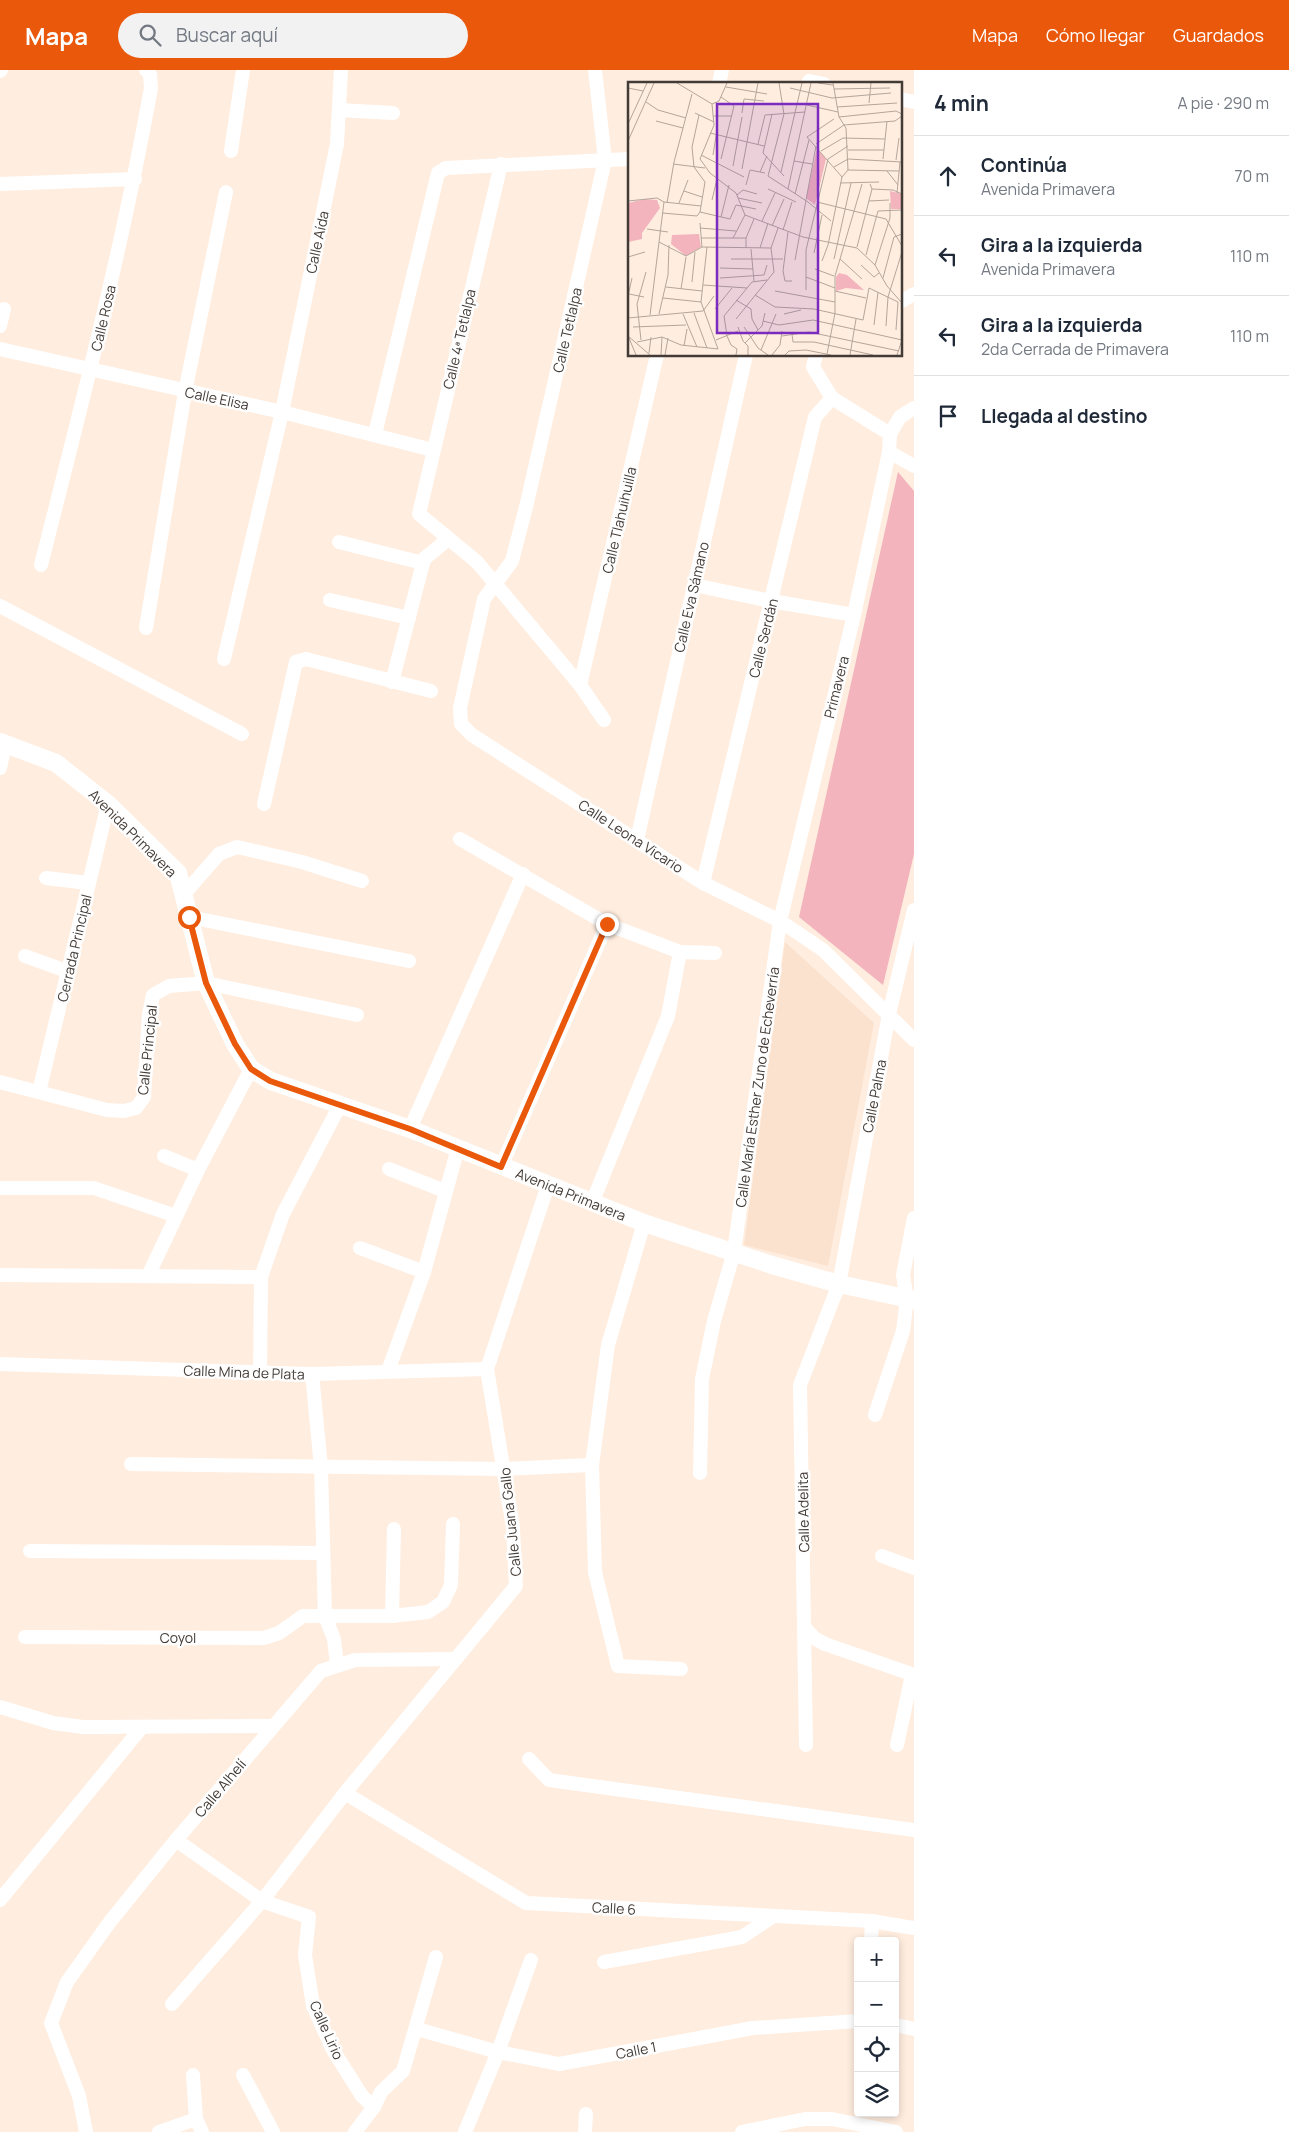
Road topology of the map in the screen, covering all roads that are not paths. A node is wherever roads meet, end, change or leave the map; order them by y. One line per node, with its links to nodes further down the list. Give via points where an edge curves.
1 (146, 70): 11 (street, Calle Rosa, via 150,74 151,88)
2 (243, 70): 7 (street)
3 (341, 70): 5 (street, Calle Aída)
4 (595, 70): 9 (street, Calle Tetlalpa)
5 (340, 110): 6 (street); 26 (street, Calle Aída, via 337,144)
6 (393, 113)
7 (231, 151)
8 (628, 159): 9 (street)
9 (605, 160): 10 (street); 36 (street, Calle Tetlalpa, via 512,561)
10 (501, 164): 27 (street, via 446,168 438,172); 29 (street, Calle 4ª Tetlalpa)
11 (135, 178): 12 (street); 22 (street, Calle Rosa)
12 (0, 184)
13 (226, 192): 23 (street)
14 (914, 294): 15 (street)
15 (902, 301)
16 (4, 309): 17 (street)
17 (0, 326)
18 (0, 349): 22 (street, Calle Elisa)
19 (657, 356): 46 (street, Calle Tlahuihuilla)
20 (746, 356): 37 (street, Calle Eva Sámano)
21 (816, 356): 24 (street, via 813,367)
22 (91, 370): 23 (street, Calle Elisa); 35 (street, Calle Rosa)
23 (185, 392): 26 (street, Calle Elisa); 43 (street)
24 (832, 398): 28 (street); 39 (street, Calle Serdán, via 815,417)
25 (914, 408): 28 (street, via 900,417)
26 (282, 412): 27 (street, Calle Elisa); 44 (street, Calle Aída)
27 (375, 434): 29 (street, Calle Elisa)
28 (890, 434): 30 (street, Primavera)
29 (433, 450): 32 (street, Calle 4ª Tetlalpa, via 419,514)
30 (889, 452): 31 (street); 41 (street, Primavera)
31 (914, 466)
32 (448, 539): 34 (street); 36 (street, via 477,562)
33 (339, 542): 34 (street)
34 (423, 563): 42 (street)
35 (41, 566)
36 (494, 582): 46 (street); 55 (street, Calle Leona Vicario, via 484,599 460,708 461,724 472,735)
37 (694, 585): 39 (street); 55 (street, Calle Eva Sámano)
38 (330, 600): 42 (street)
39 (771, 602): 41 (street); 60 (street, Calle Serdán)
40 (0, 606): 49 (street)
41 (854, 615): 64 (street, Primavera)
42 (409, 618): 45 (street)
43 (146, 628)
44 (224, 660)
45 (392, 682): 47 (street); 53 (street, via 306,659 296,662)
46 (580, 685): 48 (street)
47 (431, 690)
48 (604, 720)
49 (242, 734)
50 (3, 744): 51 (street); 52 (street, Avenida Primavera, via 56,762)
51 (0, 768)
52 (108, 804): 59 (street, Cerrada Principal); 61 (street, Avenida Primavera, via 178,873)
53 (264, 804)
54 (460, 838): 56 (street)
55 (637, 840): 60 (street, Calle Leona Vicario)
56 (523, 874): 65 (street); 80 (street)
57 (46, 878): 59 (street)
58 (362, 881): 61 (street, via 302,862 237,847 219,854)
59 (88, 883): 71 (street, Cerrada Principal)
60 (703, 883): 64 (street, Calle Leona Vicario)
61 (185, 893): 63 (street, Avenida Primavera)
62 (914, 910): 67 (street, Calle Palma)
63 (189, 917): 70 (street); 72 (street, Avenida Primavera)
64 (780, 921): 73 (street, Calle Leona Vicario, via 823,950); 94 (street, Calle María Esther Zuno de Echeverría)
65 (607, 924): 66 (street); 83 (street)
66 (680, 952): 68 (street); 89 (street, via 668,1016)
67 (909, 952): 73 (street, Calle Palma)
68 (715, 953)
69 (25, 956): 71 (street)
70 (409, 961)
71 (69, 972): 78 (street, Cerrada Principal)
72 (206, 983): 74 (street); 76 (street, Avenida Primavera, via 235,1044); 78 (street, Calle Principal, via 169,986 153,996 144,1097 136,1108 107,1110)
73 (889, 1014): 75 (street, Calle Leona Vicario); 99 (street, Calle Palma)
74 (357, 1015)
75 (914, 1040)
76 (251, 1069): 79 (street, Avenida Primavera, via 270,1081); 85 (street)
77 (0, 1082): 78 (street, Calle Principal)
78 (39, 1092)
79 (340, 1105): 80 (street, Avenida Primavera); 98 (street, via 283,1214)
80 (410, 1129): 81 (street, Avenida Primavera)
81 (458, 1148): 83 (street, Avenida Primavera); 88 (street)
82 (164, 1156): 85 (street)
83 (501, 1167): 86 (street, Avenida Primavera)
84 (389, 1169): 88 (street)
85 (198, 1170): 90 (street)
86 (548, 1185): 89 (street, Avenida Primavera); 102 (street, Calle Juana Gallo)
87 (0, 1188): 90 (street, via 94,1188)
88 (445, 1191): 95 (street)
89 (592, 1203): 92 (street, Avenida Primavera)
90 (176, 1216): 97 (street)
91 (914, 1218): 100 (street, via 903,1275)
92 (644, 1223): 94 (street, Avenida Primavera); 108 (street, via 608,1345)
93 (360, 1248): 95 (street)
94 (734, 1252): 99 (street, Avenida Primavera); 111 (street, Calle María Esther Zuno de Echeverría, via 714,1321 702,1379)
95 (424, 1272): 103 (street)
96 (0, 1275): 97 (street)
97 (148, 1276): 98 (street)
98 (261, 1277): 104 (street)
99 (838, 1284): 100 (street, Avenida Primavera); 120 (street, Calle Adelita, via 800,1385)
100 (911, 1299): 106 (street)
101 (0, 1364): 104 (street, Calle Mina de Plata)
102 (487, 1369): 103 (street, Calle Mina de Plata); 110 (street, Calle Juana Gallo)
103 (388, 1371): 105 (street, Calle Mina de Plata)
104 (260, 1373): 105 (street, Calle Mina de Plata)
105 (312, 1374): 109 (street)
106 (875, 1415)
107 (131, 1464): 109 (street)
108 (592, 1465): 110 (street); 124 (street, via 595,1572 618,1666)
109 (322, 1468): 110 (street); 115 (street)
110 (505, 1469): 122 (street, Calle Juana Gallo, via 516,1586)
111 (700, 1473)
112 (453, 1524): 119 (street, Coyol, via 450,1585 443,1602 428,1612)
113 (394, 1529): 119 (street)
114 (30, 1551): 115 (street)
115 (323, 1553): 118 (street)
116 (882, 1556): 117 (street)
117 (914, 1568)
118 (325, 1616): 119 (street, Coyol); 121 (street, Coyol, via 303,1616 279,1634 264,1638); 123 (street, via 334,1639)
119 (392, 1616)
120 (806, 1629): 125 (street, via 825,1644); 129 (street, Calle Adelita)
121 (25, 1637)
122 (456, 1659): 123 (street, Calle Alhelí, via 355,1660); 132 (street, Calle Juana Gallo)
123 (337, 1664): 127 (street, Calle Alhelí, via 321,1671)
124 (681, 1669)
125 (913, 1675): 130 (street)
126 (0, 1707): 128 (street, via 53,1723)
127 (273, 1726): 128 (street); 134 (street, Calle Alhelí)
128 (142, 1728): 135 (street)
129 (806, 1745)
130 (897, 1745)
131 (529, 1759): 133 (street, via 549,1780)
132 (345, 1793): 136 (street, Calle Juana Gallo); 137 (street, Calle 6, via 526,1903)
133 (914, 1830)
134 (176, 1840): 136 (street, Calle Lirio); 155 (street, Calle Alhelí, via 109,1923 68,1982 51,2023 79,2096)
135 (0, 1900)
136 (262, 1901): 144 (street, Calle Juana Gallo); 152 (street, Calle Lirio, via 309,1917 305,1955 313,2006 333,2050 362,2096)
137 (772, 1917): 138 (street, Calle 6); 143 (street, via 742,1937)
138 (872, 1921): 139 (street, Calle 6); 140 (street)
139 (914, 1928)
140 (871, 1937)
141 (436, 1957): 147 (street)
142 (531, 1960): 149 (street)
143 (604, 1962)
144 (172, 2004)
145 (854, 2020): 149 (street, Calle 1, via 753,2028 559,2064)
146 (899, 2026): 148 (street)
147 (417, 2029): 149 (street, Calle 1); 152 (street, via 403,2071 381,2092)
148 (914, 2029)
149 (498, 2052): 159 (street)
150 (193, 2075): 154 (street)
151 (243, 2075): 157 (street)
152 (374, 2107): 158 (street)
153 (586, 2114): 160 (street)
154 (199, 2126): 156 (street)
155 (86, 2132)
156 (159, 2132)
157 (272, 2132)
158 (355, 2132)
159 (465, 2132)
160 (585, 2132)
161 (742, 2132): 162 (street, via 805,2119 832,2119)
162 (896, 2132)

